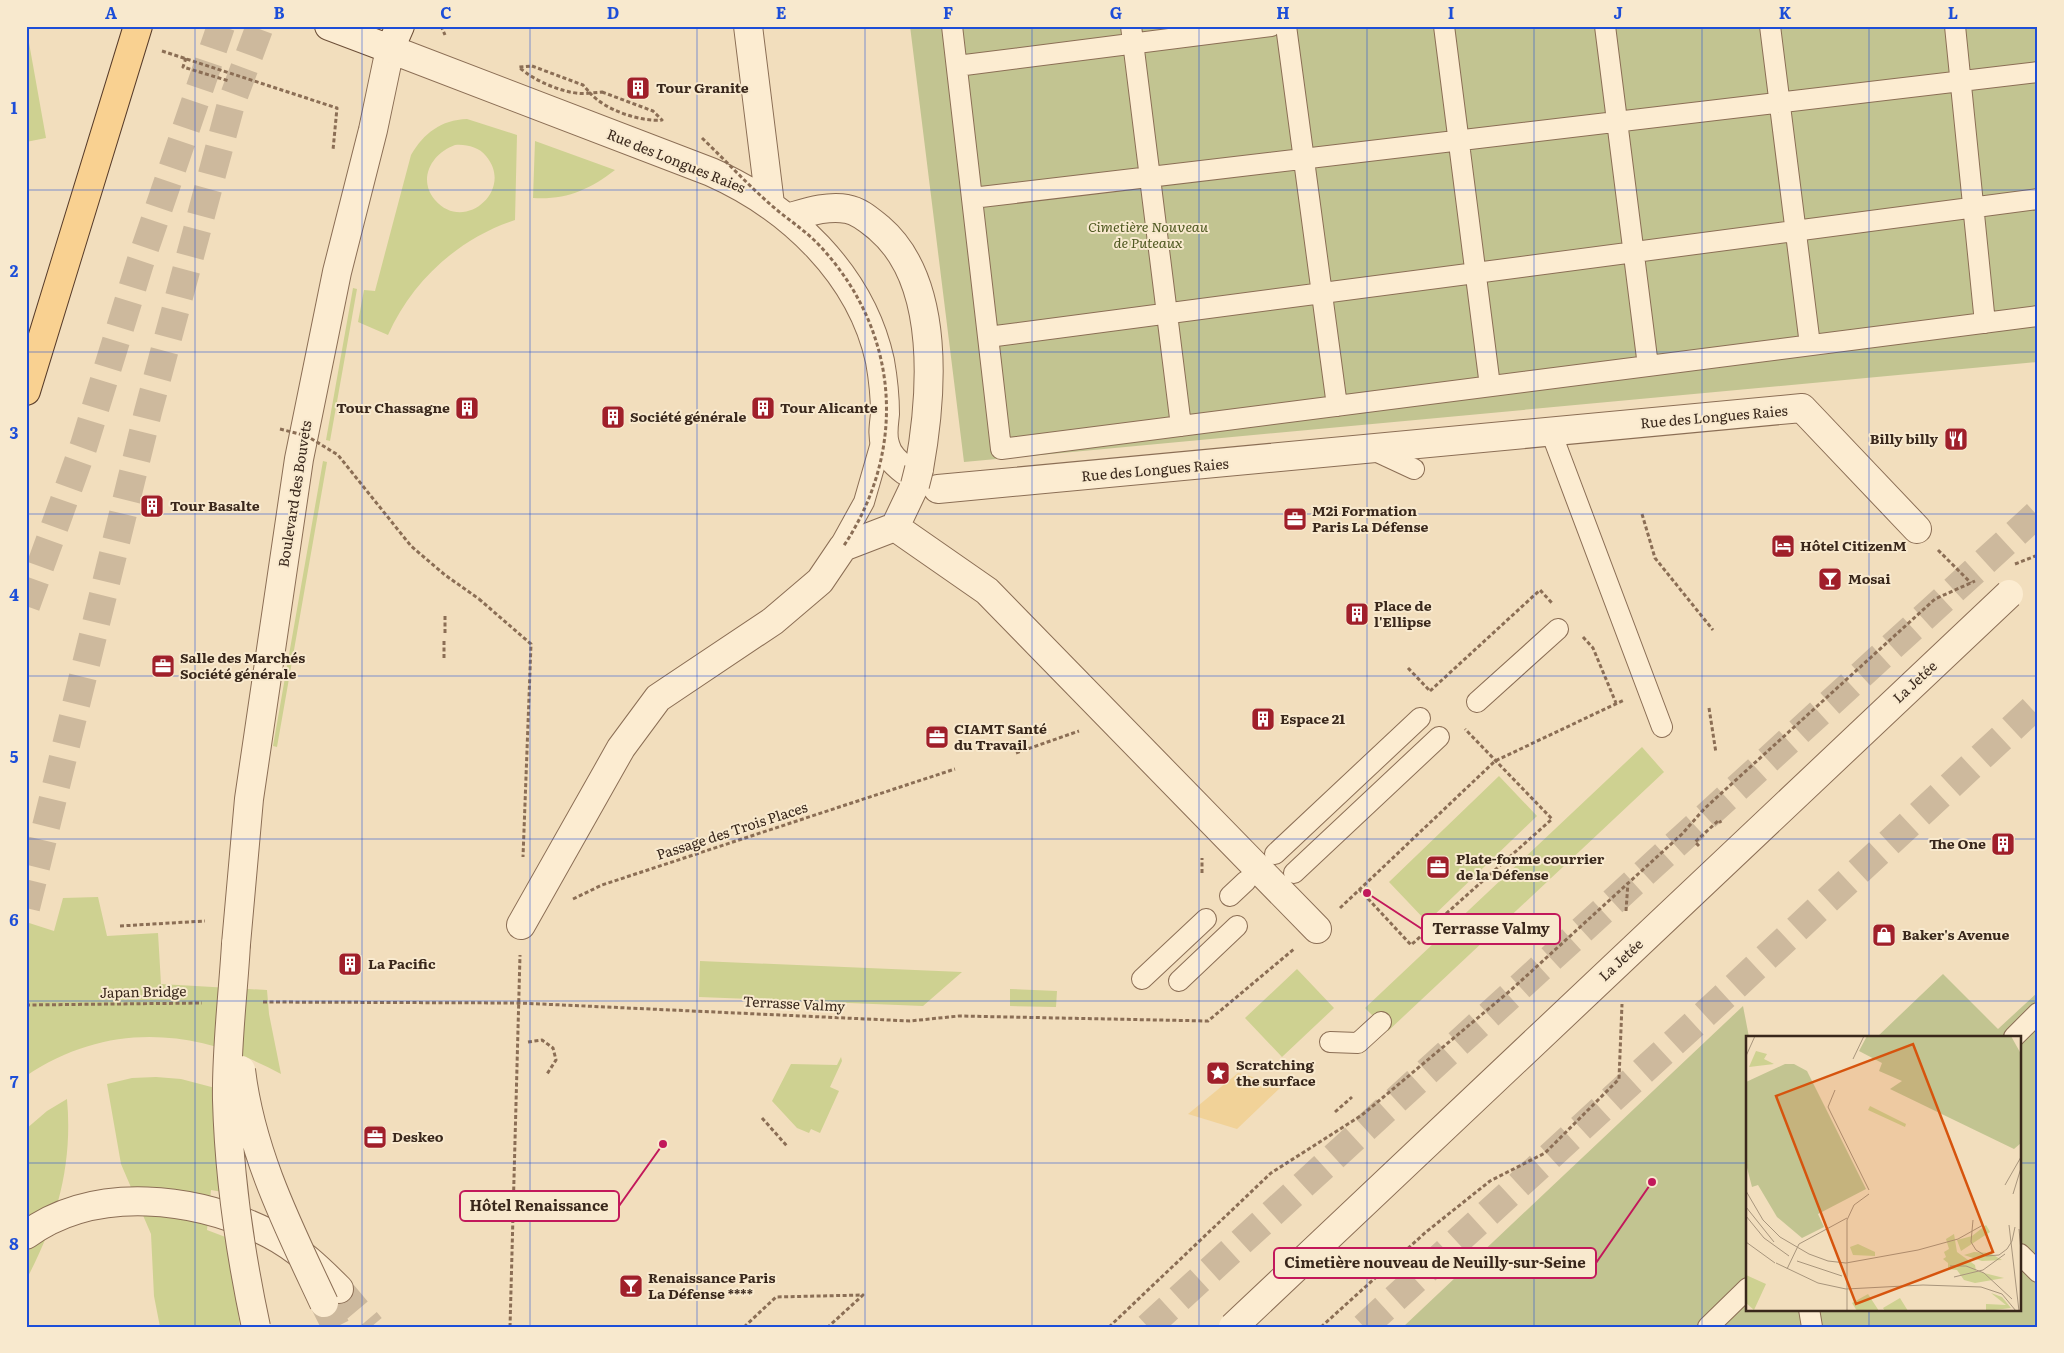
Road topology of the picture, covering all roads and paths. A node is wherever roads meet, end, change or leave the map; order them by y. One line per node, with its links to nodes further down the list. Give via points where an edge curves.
1 (138, 26): 45 (main road)
2 (329, 26): 12 (street, Rue des Longues Raies, via 355,36)
3 (748, 26): 33 (street)
4 (952, 26): 16 (lane)
5 (1271, 26): 11 (lane)
6 (1286, 26): 28 (lane)
7 (1444, 26): 26 (lane)
8 (1605, 26): 24 (lane)
9 (1770, 26): 22 (lane)
10 (1955, 26): 19 (lane)
11 (1132, 35): 16 (lane); 29 (lane)
12 (395, 38): 33 (street, Rue des Longues Raies, via 711,172); 93 (street, Boulevard des Bouvets, via 337,272 298,459 249,799)
13 (156, 48): 14 (path)
14 (186, 58): 18 (path, via 183,67); 27 (path, via 337,108)
15 (532, 66): 20 (path)
16 (956, 66): 30 (lane)
17 (2038, 72): 19 (lane)
18 (229, 81)
19 (1960, 81): 22 (lane); 32 (lane)
20 (583, 85)
21 (602, 92): 23 (path)
22 (1779, 102): 24 (lane); 34 (lane)
23 (653, 111)
24 (1617, 122): 26 (lane); 35 (lane)
25 (702, 138): 33 (path, bridge)
26 (1458, 140): 28 (lane); 36 (lane)
27 (331, 159)
28 (1304, 159): 29 (lane); 37 (lane)
29 (1150, 177): 30 (lane); 38 (lane)
30 (972, 198): 41 (lane)
31 (2038, 199): 32 (lane)
32 (1973, 208): 34 (lane); 40 (lane)
33 (779, 211): 50 (street, Rue des Longues Raies, via 831,262 861,310 875,344 882,376); 53 (street, via 846,208 855,211 882,231 907,266 923,311 930,372); 57 (path, bridge, via 803,230 836,265 862,307 881,356 888,410 885,442 868,501 856,528)
34 (1796, 231): 35 (lane); 42 (lane)
35 (1633, 252): 36 (lane); 43 (lane)
36 (1475, 273): 37 (lane); 44 (lane)
37 (1322, 293): 38 (lane); 46 (lane)
38 (1167, 313): 41 (lane); 47 (lane)
39 (2038, 316): 40 (lane)
40 (1985, 323): 42 (lane)
41 (988, 337): 47 (lane, via 1001,449)
42 (1810, 346): 43 (lane)
43 (1648, 366): 44 (lane)
44 (1490, 386): 46 (lane)
45 (26, 391)
46 (1337, 406): 47 (lane)
47 (1181, 426)
48 (271, 428): 78 (path, bridge, via 307,436 338,455 411,546 531,644)
49 (1550, 432): 51 (street, Rue des Longues Raies); 56 (street, Rue des Longues Raies, via 1802,408); 73 (lane, via 1602,588)
50 (883, 436): 53 (street, via 890,454); 57 (lane, Rue des Longues Raies, via 864,502)
51 (1372, 449): 52 (lane); 53 (street, Rue des Longues Raies)
52 (1414, 469)
53 (919, 479): 55 (street)
54 (1642, 514): 65 (path, via 1655,558)
55 (895, 527): 57 (street); 92 (street, via 987,591)
56 (1917, 529): 61 (path)
57 (841, 548): 89 (street, via 820,581 773,621 658,698 622,748)
58 (2038, 555): 59 (path)
59 (2011, 565)
60 (1979, 579): 61 (path)
61 (1972, 583): 82 (path, via 1935,599)
62 (2009, 594): 122 (street, La Jetée, bridge)
63 (445, 615): 66 (path)
64 (1558, 629): 69 (lane)
65 (1713, 630)
66 (445, 632)
67 (444, 641): 68 (path)
68 (444, 658)
69 (1477, 702)
70 (1616, 704): 76 (path)
71 (1709, 708): 75 (path)
72 (1420, 718): 79 (lane)
73 (1662, 727)
74 (1439, 737): 80 (lane)
75 (1716, 753)
76 (1496, 761): 83 (path); 83 (path, via 1552,819 1411,945)
77 (954, 769): 85 (path, Passage des Trois Places, via 602,885)
78 (524, 801)
79 (1275, 854)
80 (1294, 873)
81 (1246, 881): 84 (lane)
82 (1628, 882): 86 (path); 121 (path, via 1511,990 1362,1115 1271,1173)
83 (1360, 889): 92 (path)
84 (1230, 896)
85 (570, 901)
86 (1626, 918)
87 (1206, 919): 94 (lane)
88 (205, 922): 90 (path)
89 (521, 924): 99 (path)
90 (120, 926)
91 (1238, 926): 95 (lane)
92 (1317, 929)
93 (236, 944): 112 (street, bridge, via 236,1036 243,1092 254,1140 279,1207 332,1296 315,1265 271,1234 208,1211 155,1201 109,1203 68,1213); 117 (street, bridge, via 227,1098 230,1169)
94 (1142, 979)
95 (1180, 981)
96 (1622, 998): 123 (path, via 1619,1078 1545,1153 1490,1181 1426,1232)
97 (211, 1002): 100 (path, Japan Bridge, bridge)
98 (260, 1002): 99 (path, Terrasse Valmy)
99 (519, 1002): 102 (path, Terrasse Valmy, via 910,1021 959,1016); 118 (path)
100 (26, 1005)
101 (2038, 1013): 104 (lane)
102 (1067, 1019)
103 (1381, 1022): 106 (lane, via 1358,1043)
104 (2015, 1036)
105 (528, 1042): 107 (path, via 542,1040 552,1048 556,1060)
106 (1330, 1042)
107 (547, 1074)
108 (1352, 1097): 109 (path)
109 (1335, 1112)
110 (762, 1118): 111 (path)
111 (787, 1146)
112 (26, 1235)
113 (2022, 1256): 114 (lane)
114 (2038, 1272)
115 (1746, 1290): 124 (lane)
116 (1809, 1310): 125 (lane)
117 (256, 1327)
118 (510, 1327)
119 (744, 1327): 120 (path, via 776,1297 863,1295)
120 (828, 1327)
121 (1109, 1327)
122 (1233, 1327)
123 (1321, 1327)
124 (1708, 1327)
125 (1812, 1327)

